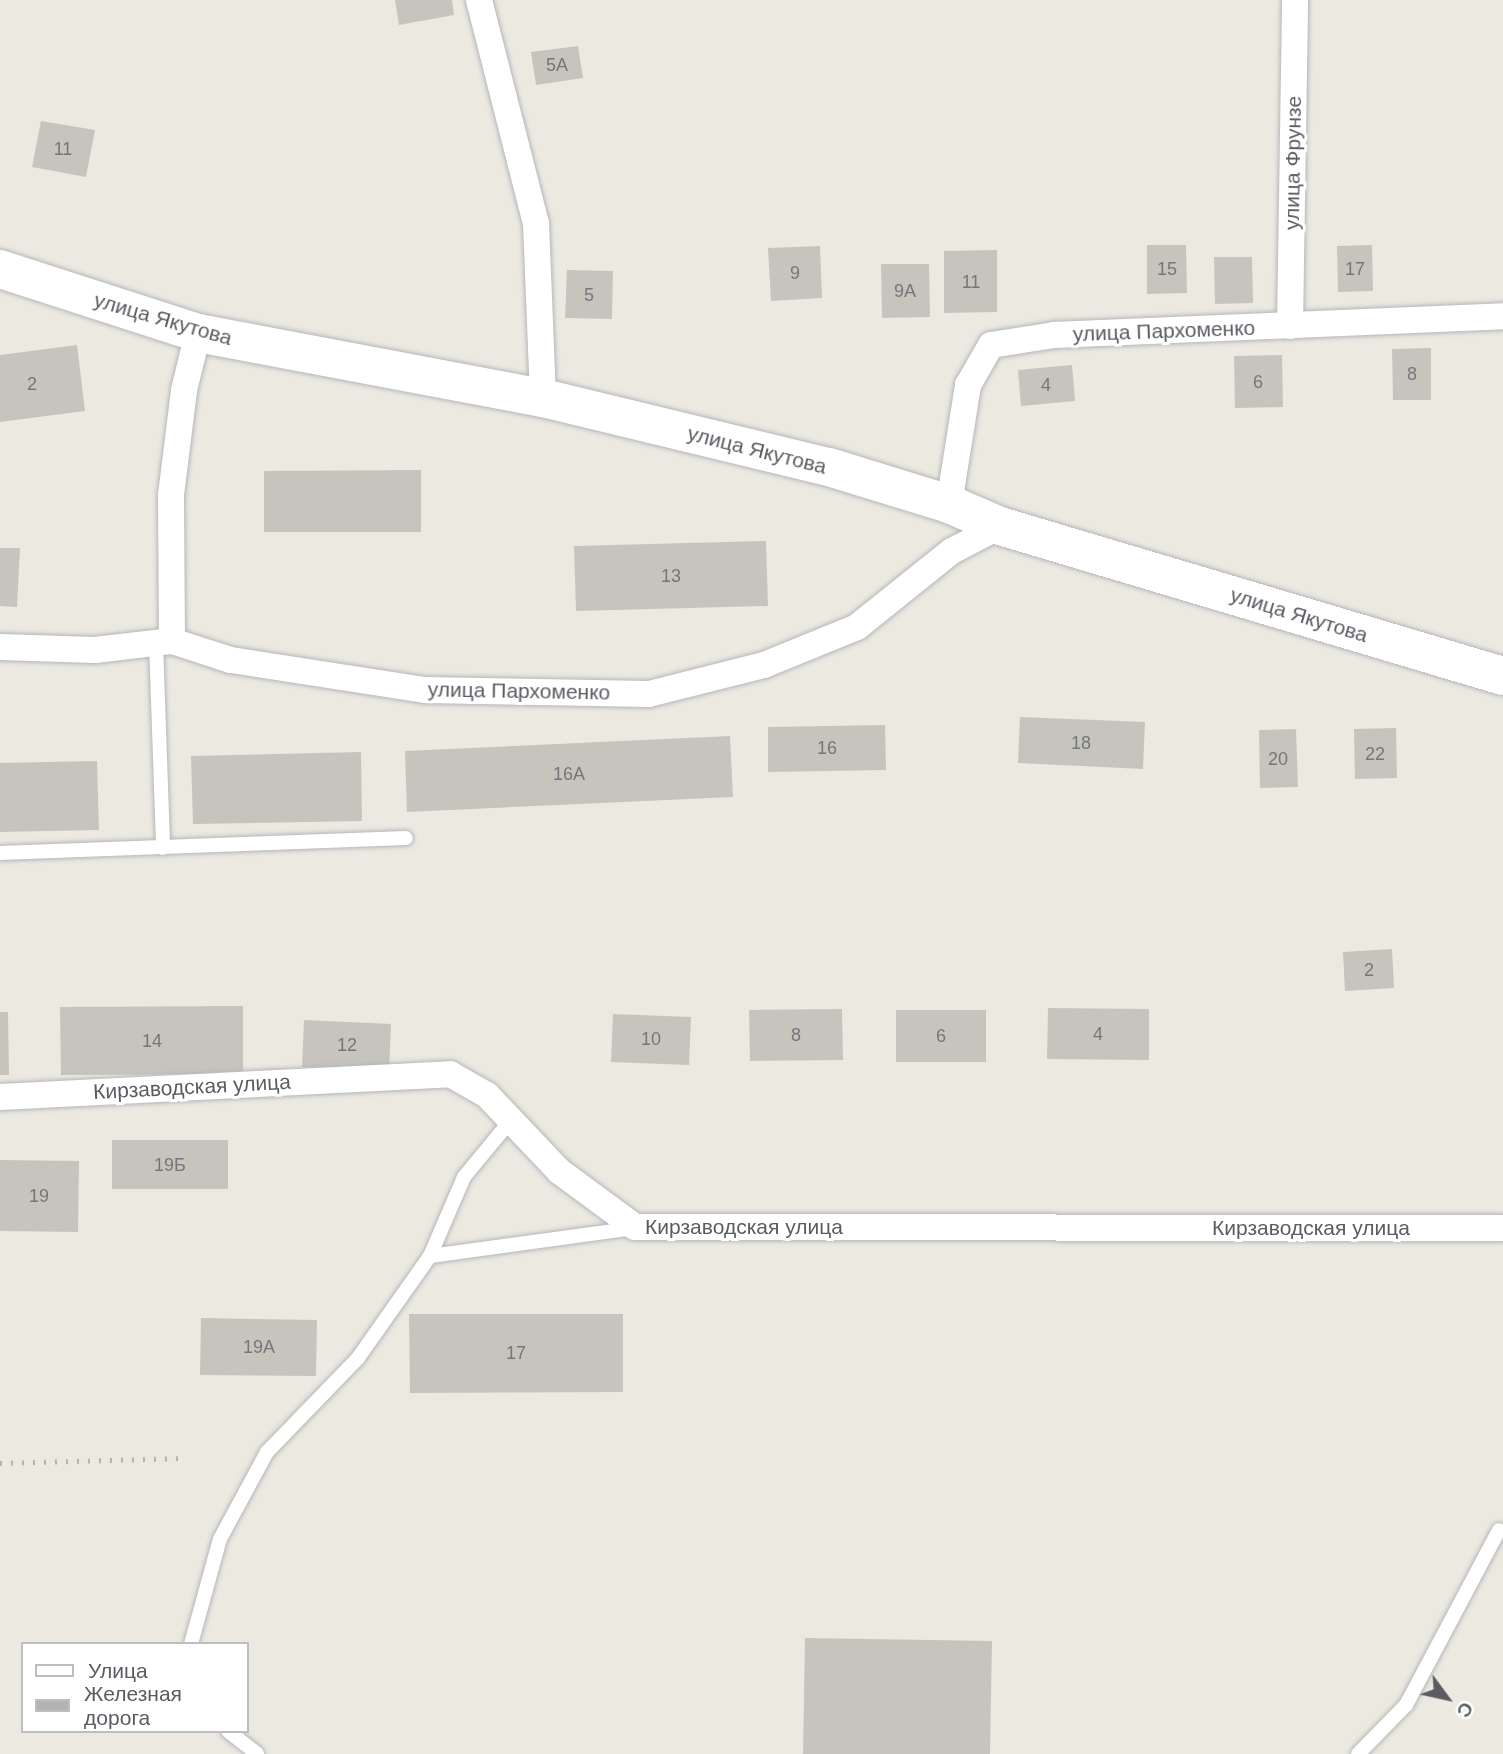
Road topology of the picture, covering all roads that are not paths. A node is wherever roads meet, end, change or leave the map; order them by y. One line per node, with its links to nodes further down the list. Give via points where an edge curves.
1 (479, 0): 7 (street, via 536,223)
2 (1295, 0): 5 (street, улица Фрунзе)
3 (0, 269): 6 (street, улица Якутова)
4 (1503, 316): 5 (street, улица Пархоменко)
5 (1290, 326): 8 (street, улица Пархоменко, via 1054,335 991,345 968,385)
6 (198, 333): 7 (street, улица Якутова); 10 (street, via 184,390 172,495)
7 (544, 398): 8 (street, улица Якутова, via 829,467)
8 (949, 504): 9 (street, улица Якутова)
9 (1000, 526): 10 (street, улица Пархоменко, via 952,551 857,627 764,665 649,694 425,690 231,660); 12 (street, улица Якутова)
10 (164, 642): 11 (street, улица Пархоменко, via 95,650); 14 (lane)
11 (0, 647)
12 (1503, 676)
13 (406, 838): 14 (lane)
14 (163, 848): 15 (lane)
15 (0, 853)
16 (0, 1097): 17 (street, Кирзаводская улица, via 450,1074 487,1095)
17 (512, 1119): 18 (street, Кирзаводская улица, via 559,1171); 20 (lane, via 464,1177)
18 (635, 1227): 19 (street, Кирзаводская улица); 20 (lane)
19 (1503, 1228)
20 (430, 1256): 22 (lane, via 358,1358 267,1452 220,1539)
21 (1499, 1530): 25 (lane, via 1406,1705)
22 (192, 1642)
23 (231, 1733): 24 (lane)
24 (257, 1754)
25 (1358, 1754)

